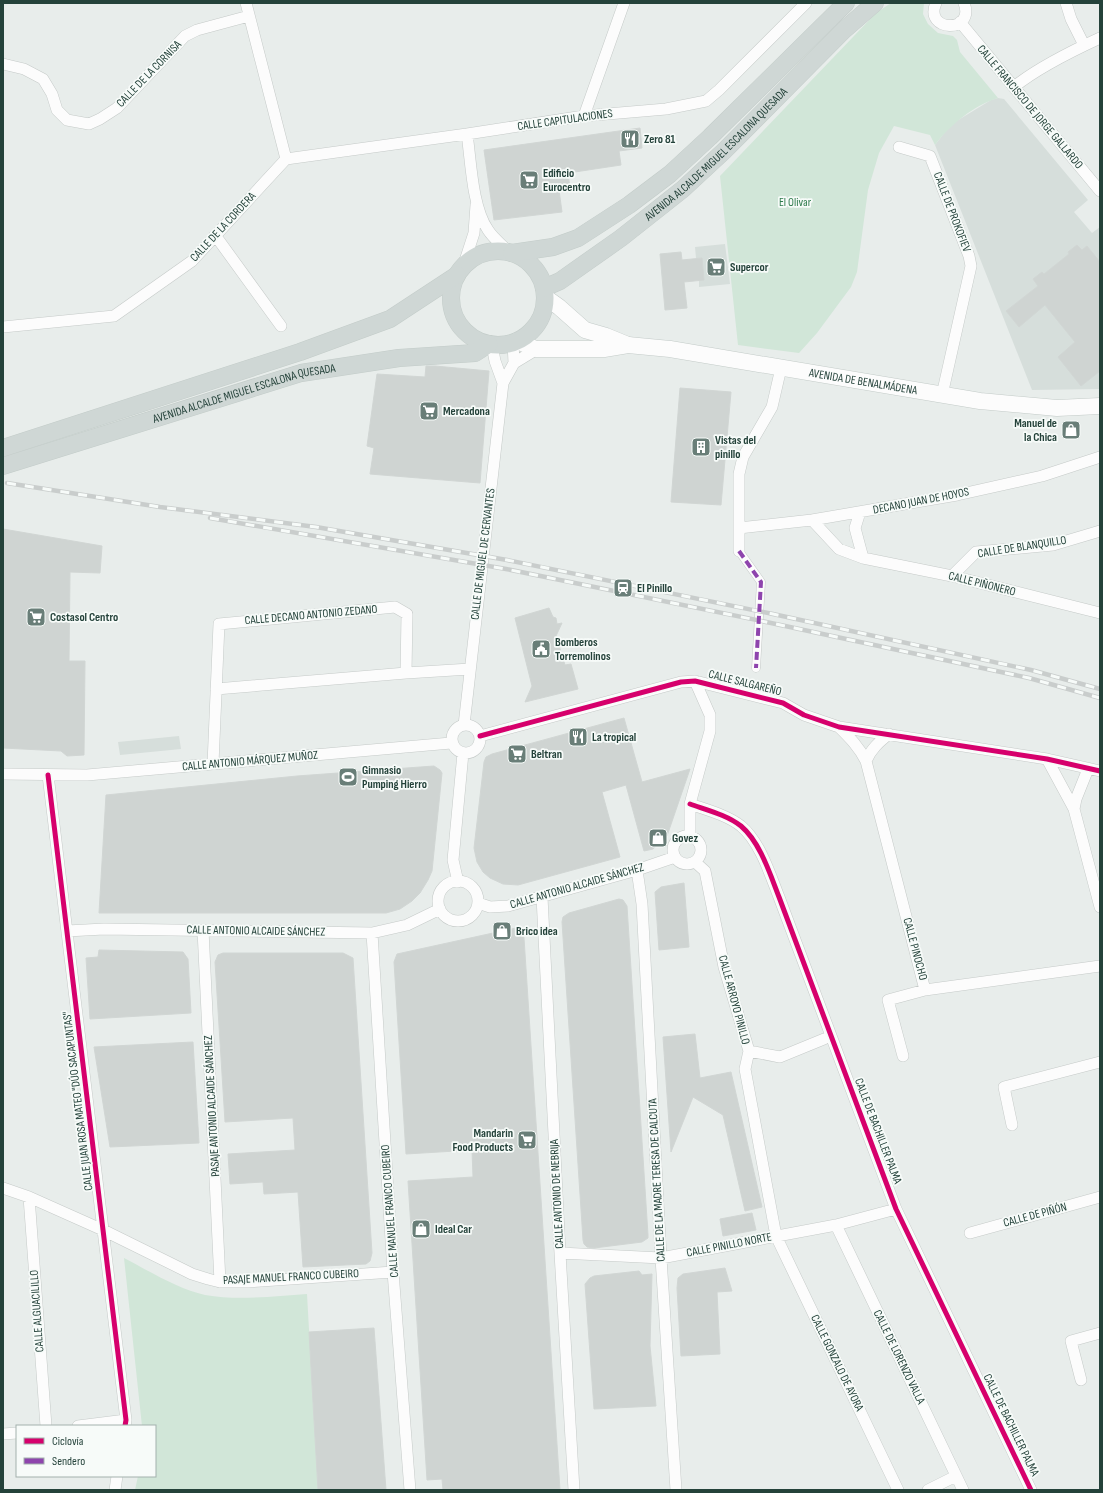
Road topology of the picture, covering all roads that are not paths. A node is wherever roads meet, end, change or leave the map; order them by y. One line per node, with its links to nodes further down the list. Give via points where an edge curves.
1 (246, 3): 9 (street)
2 (624, 3): 15 (street)
3 (806, 3): 15 (street, CALLE CAPITULACIONES, via 706,100 666,108)
4 (846, 3): 22 (main road, AVENIDA ALCALDE MIGUEL ESCALONA QUESADA, via 710,137 670,174 628,206 578,238 553,247)
5 (875, 3): 24 (main road, AVENIDA ALCALDE MIGUEL ESCALONA QUESADA, via 844,30 683,189 621,238)
6 (936, 3): 10 (street, via 935,16 940,22 950,26)
7 (964, 3): 10 (street, via 965,15)
8 (1066, 3): 12 (street)
9 (249, 16): 13 (street, CALLE DE LA CORNISA, via 197,30 185,36 117,108 89,124 67,120 57,110 52,94 43,79 24,69); 18 (street)
10 (960, 22): 14 (street, CALLE FRANCISCO DE JORGE GALLARDO)
11 (1100, 38): 12 (street)
12 (1084, 45): 14 (street)
13 (3, 64)
14 (1014, 87): 19 (street, CALLE FRANCISCO DE JORGE GALLARDO)
15 (584, 116): 16 (street, CALLE CAPITULACIONES)
16 (467, 134): 18 (street, CALLE CAPITULACIONES); 20 (street)
17 (899, 147): 34 (street, CALLE DE PROKOFIEV, via 930,156 971,266)
18 (286, 159): 21 (street, CALLE DE LA CORDERA)
19 (1100, 191)
20 (476, 200): 22 (street, via 488,230); 23 (street, via 474,233)
21 (215, 236): 25 (street); 26 (street, CALLE DE LA CORDERA, via 192,261 114,316)
22 (510, 252): 23 (main road, via 484,253 472,258); 24 (main road, via 533,266 540,276)
23 (460, 271): 28 (main road, via 452,288 455,317 464,330 475,339); 36 (main road, AVENIDA ALCALDE MIGUEL ESCALONA QUESADA, via 390,319 300,352)
24 (545, 292): 27 (main road, via 544,310 538,323 529,334); 29 (main road, AVENIDA DE BENALMÁDENA, via 585,330)
25 (281, 326)
26 (3, 327)
27 (515, 342): 28 (main road, via 504,345); 30 (main road, AVENIDA DE BENALMÁDENA); 31 (street)
28 (491, 344): 33 (street); 38 (main road, AVENIDA ALCALDE MIGUEL ESCALONA QUESADA, via 475,353 399,358 301,373)
29 (628, 345): 30 (main road, AVENIDA DE BENALMÁDENA, via 604,349); 32 (main road, AVENIDA DE BENALMÁDENA, via 670,349)
30 (537, 349): 31 (street)
31 (514, 363): 33 (street)
32 (781, 368): 34 (main road, AVENIDA DE BENALMÁDENA); 41 (street, via 772,407 743,457 739,474)
33 (503, 384): 48 (street, CALLE DE MIGUEL DE CERVANTES)
34 (942, 395): 35 (main road, AVENIDA DE BENALMÁDENA, via 1057,408)
35 (1100, 406)
36 (3, 448)
37 (1100, 457): 39 (street, DECANO JUAN DE HOYOS, via 1042,476 957,495)
38 (3, 466)
39 (860, 512): 40 (street, DECANO JUAN DE HOYOS); 44 (street, via 855,528)
40 (812, 520): 41 (street, DECANO JUAN DE HOYOS); 44 (street, CALLE PIÑONERO, via 839,549)
41 (739, 528): 43 (street)
42 (1100, 531): 45 (street, CALLE DE BLANQUILLO, via 1053,545 976,552)
43 (739, 551): 47 (street, via 761,582)
44 (863, 558): 45 (street, CALLE PIÑONERO)
45 (952, 576): 46 (street, CALLE PIÑONERO)
46 (1100, 613)
47 (756, 668)
48 (470, 669): 49 (street); 52 (street, CALLE DE MIGUEL DE CERVANTES)
49 (406, 673): 51 (street); 51 (street, CALLE DECANO ANTONIO ZEDANO, via 406,614 395,607 219,624)
50 (695, 681): 53 (street, CALLE SALGAREÑO, via 783,702 804,715); 55 (street, CALLE SALGAREÑO, via 681,682); 65 (street, via 710,715 710,731)
51 (216, 689): 60 (street, CALLE DECANO ANTONIO ZEDANO)
52 (464, 725): 55 (street, via 472,726); 56 (street, via 452,733)
53 (839, 727): 54 (street, CALLE SALGAREÑO); 59 (street, CALLE PINOCHO, via 852,739)
54 (889, 734): 58 (street, CALLE SALGAREÑO); 59 (street, via 878,742)
55 (480, 736): 57 (street, via 476,750)
56 (451, 743): 57 (street, via 456,750); 60 (street, CALLE ANTONIO MÁRQUEZ MUÑOZ)
57 (463, 753): 71 (street, via 453,860)
58 (1046, 759): 61 (street, CALLE SALGAREÑO); 66 (street)
59 (866, 761): 80 (street, CALLE PINOCHO)
60 (213, 764): 64 (street, CALLE ANTONIO MÁRQUEZ MUÑOZ, via 87,775)
61 (1088, 768): 62 (street, CALLE SALGAREÑO); 66 (street)
62 (1100, 772)
63 (3, 774): 64 (street, CALLE ANTONIO MÁRQUEZ MUÑOZ)
64 (48, 774): 77 (street, CALLE JUAN ROSA MATEO "DÚO SACAPUNTAS")
65 (690, 804): 67 (street); 89 (street, CALLE DE BACHILLER PALMA, via 722,815 741,826 759,848)
66 (1074, 809): 74 (street)
67 (690, 836): 68 (street, via 681,837 674,843 672,848); 69 (street, via 701,845 701,854)
68 (675, 857): 69 (street, via 686,864); 70 (street, CALLE ANTONIO ALCAIDE SÁNCHEZ)
69 (695, 862): 82 (street, CALLE ARROYO PINILLO, via 704,871 724,967)
70 (638, 870): 72 (street, CALLE ANTONIO ALCAIDE SÁNCHEZ); 95 (street, CALLE DE LA MADRE TERESA DE CALCUTA)
71 (458, 882): 73 (street, via 474,890); 75 (street, via 446,886 441,891)
72 (542, 897): 73 (street, CALLE ANTONIO ALCAIDE SÁNCHEZ, via 508,906 490,907); 94 (street, CALLE ANTONIO DE NEBRIJA)
73 (478, 903): 75 (street, via 473,915 462,921 449,919)
74 (1100, 907)
75 (440, 909): 78 (street, CALLE ANTONIO ALCAIDE SÁNCHEZ, via 407,925)
76 (203, 930): 77 (street, CALLE ANTONIO ALCAIDE SÁNCHEZ); 78 (street, CALLE ANTONIO ALCAIDE SÁNCHEZ); 97 (street, PASAJE ANTONIO ALCAIDE SÁNCHEZ)
77 (67, 931): 91 (street, CALLE JUAN ROSA MATEO "DÚO SACAPUNTAS")
78 (372, 932): 96 (street, CALLE MANUEL FRANCO CUBEIRO)
79 (1100, 966): 80 (street, CALLE PINOCHO)
80 (925, 990): 83 (street, via 888,1000)
81 (824, 1038): 82 (street, via 780,1057)
82 (749, 1051): 93 (street, CALLE ARROYO PINILLO, via 745,1069)
83 (903, 1056)
84 (1100, 1062): 85 (street, via 1004,1087)
85 (1012, 1125)
86 (3, 1188): 87 (street)
87 (29, 1197): 91 (street); 101 (street, CALLE ALGUACILILLO)
88 (1100, 1198): 92 (street, CALLE DE PIÑÓN)
89 (896, 1209): 90 (street, CALLE PINILLO NORTE); 114 (street, CALLE DE BACHILLER PALMA)
90 (836, 1225): 93 (street, CALLE PINILLO NORTE); 105 (street, CALLE DE LORENZO VALLA)
91 (103, 1230): 97 (street, PASAJE MANUEL FRANCO CUBEIRO, via 192,1274); 100 (street, CALLE JUAN ROSA MATEO "DÚO SACAPUNTAS")
92 (970, 1233)
93 (776, 1236): 95 (street, CALLE PINILLO NORTE); 111 (street, CALLE GONZALO DE AYORA)
94 (560, 1253): 95 (street, CALLE PINILLO NORTE); 109 (street, CALLE ANTONIO DE NEBRIJA)
95 (661, 1258): 110 (street, CALLE DE LA MADRE TERESA DE CALCUTA)
96 (393, 1272): 97 (street, PASAJE MANUEL FRANCO CUBEIRO); 108 (street, CALLE MANUEL FRANCO CUBEIRO)
97 (220, 1282)
98 (1100, 1333): 99 (street, via 1071,1341)
99 (1082, 1380)
100 (126, 1423): 102 (street)
101 (46, 1425)
102 (94, 1425)
103 (16, 1433): 104 (street)
104 (3, 1434)
105 (956, 1476): 112 (street); 113 (street, CALLE DE LORENZO VALLA)
106 (117, 1477): 107 (street)
107 (115, 1490)
108 (410, 1490)
109 (574, 1490)
110 (676, 1490)
111 (898, 1490)
112 (928, 1490)
113 (963, 1490)
114 (1031, 1490)

